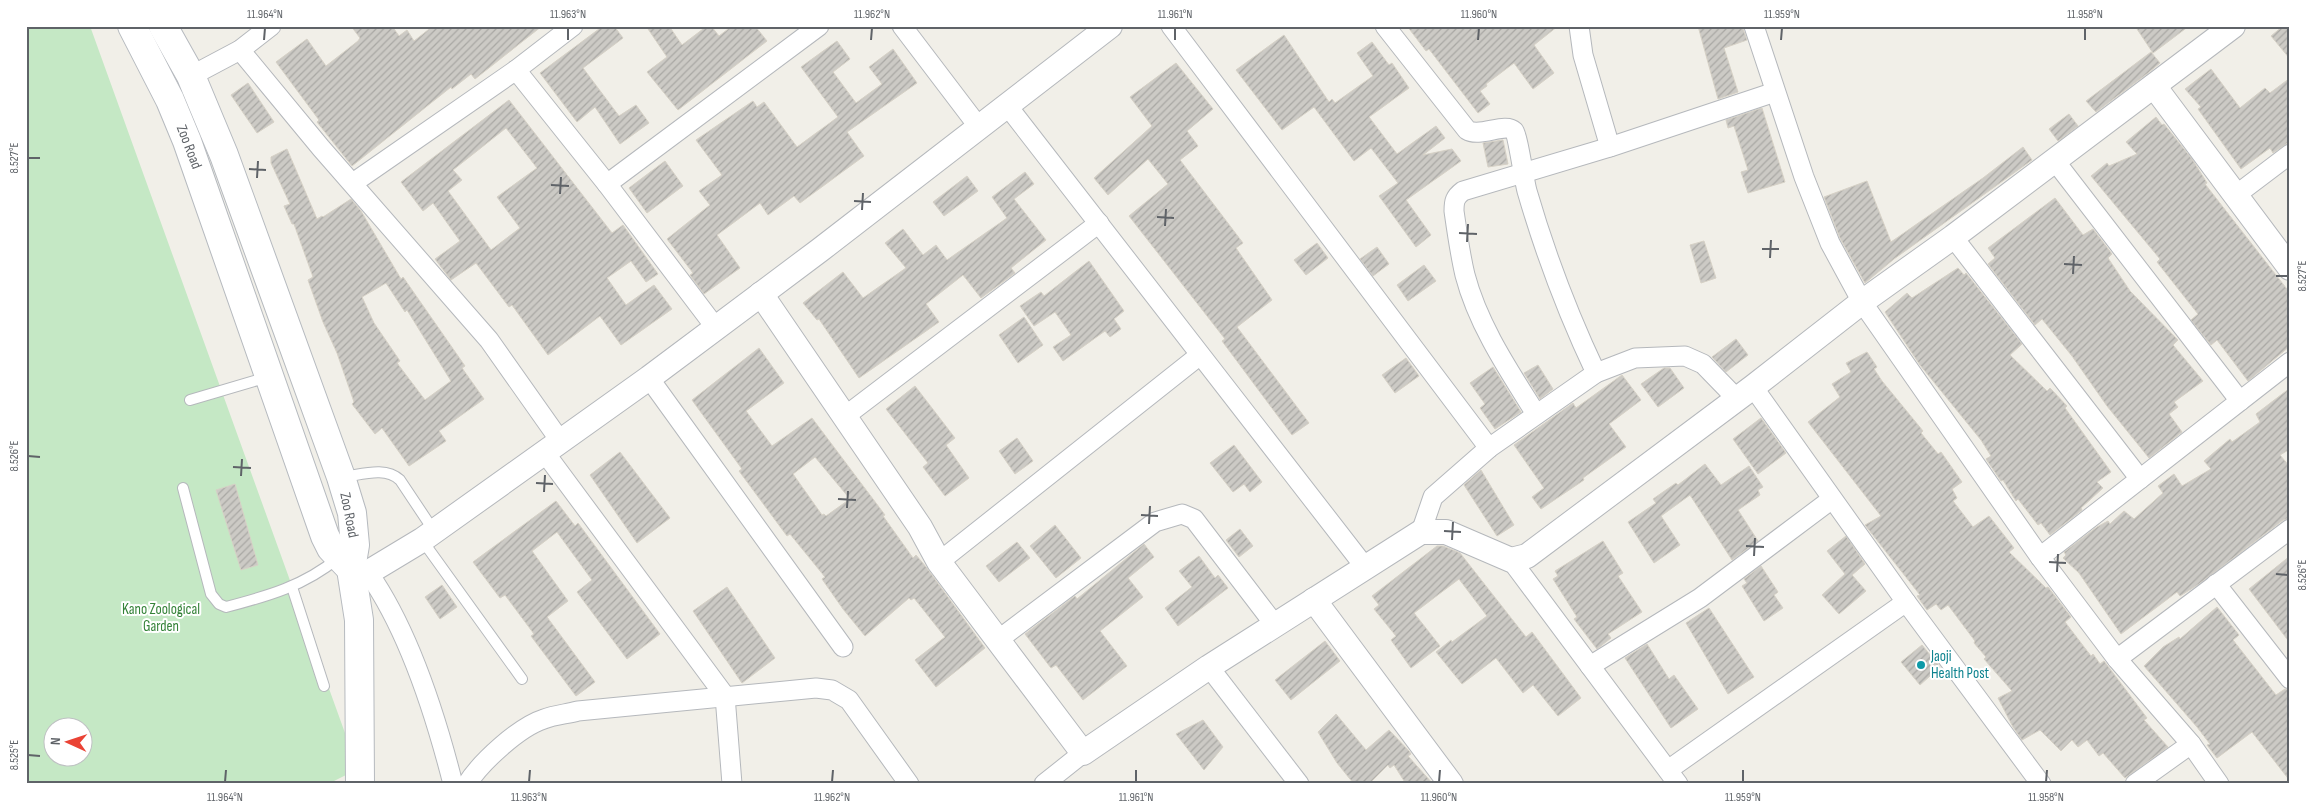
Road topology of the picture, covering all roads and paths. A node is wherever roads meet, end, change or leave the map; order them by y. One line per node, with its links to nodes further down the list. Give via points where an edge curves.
1 (132, 26): 36 (main road, Zoo Road, via 188,141)
2 (163, 26): 15 (main road, Zoo Road)
3 (271, 26): 13 (street)
4 (573, 26): 14 (street)
5 (819, 26): 25 (street)
6 (902, 26): 19 (street)
7 (1110, 26): 18 (street)
8 (1171, 26): 44 (street)
9 (1385, 26): 23 (street, via 1467,130 1472,133 1513,130 1517,136)
10 (1579, 26): 20 (street, via 1582,54)
11 (1754, 26): 17 (street)
12 (2233, 26): 16 (street)
13 (240, 50): 15 (street); 24 (street)
14 (516, 70): 24 (street); 25 (street)
15 (191, 76): 45 (main road, Zoo Road, via 224,155)
16 (2154, 86): 22 (street); 26 (street)
17 (1775, 92): 20 (street); 31 (street, via 1830,242)
18 (1006, 104): 19 (street); 27 (street)
19 (978, 126): 30 (street)
20 (1610, 147): 23 (street)
21 (2290, 154): 26 (street)
22 (2055, 160): 28 (street); 40 (street)
23 (1522, 174): 35 (street, via 1541,241); 41 (street, via 1463,191 1454,201 1454,211 1465,276 1477,308)
24 (353, 183): 43 (street, via 489,340)
25 (607, 184): 32 (street)
26 (2236, 195): 29 (street)
27 (1098, 223): 33 (street); 42 (street)
28 (1953, 237): 31 (street); 46 (street)
29 (2290, 268)
30 (761, 294): 32 (street); 42 (street)
31 (1862, 302): 38 (street); 52 (street)
32 (716, 328): 37 (street)
33 (1200, 355): 54 (street); 55 (street)
34 (2290, 362): 40 (street)
35 (1596, 373): 38 (street, via 1635,358 1685,356 1703,364); 41 (street)
36 (269, 376): 39 (lane); 56 (main road, Zoo Road, via 324,536)
37 (649, 378): 43 (street); 63 (street)
38 (1745, 393): 48 (street); 53 (street, via 1526,556)
39 (190, 400)
40 (2240, 401): 46 (street)
41 (1536, 414): 44 (street)
42 (844, 417): 54 (street, via 920,527)
43 (553, 448): 51 (street); 70 (street)
44 (1489, 448): 50 (street, via 1433,497)
45 (341, 477): 51 (lane, via 392,473 400,480); 56 (main road, Zoo Road, via 354,528)
46 (2140, 479): 52 (street)
47 (183, 488): 58 (lane, via 211,594 219,604 226,607)
48 (1832, 499): 60 (street); 66 (street, via 1700,598)
49 (2290, 529): 57 (street)
50 (1421, 532): 53 (street, via 1446,532); 55 (street)
51 (428, 536): 56 (street); 67 (lane)
52 (2040, 557): 64 (street)
53 (1511, 560): 66 (street)
54 (939, 562): 62 (street)
55 (1364, 567): 59 (street)
56 (353, 570): 58 (lane, via 314,576); 74 (main road, via 359,620); 75 (street, via 389,607 436,720)
57 (2216, 584): 64 (street); 68 (street)
58 (292, 587): 69 (lane)
59 (1314, 600): 61 (street); 81 (street)
60 (1906, 602): 73 (street); 82 (street)
61 (1275, 625): 62 (street, via 1194,519 1182,514 1155,522); 65 (street)
62 (998, 640): 72 (street)
63 (843, 647)
64 (2117, 659): 71 (street)
65 (1209, 666): 72 (street); 80 (street)
66 (1590, 666): 73 (street)
67 (522, 679)
68 (2290, 679)
69 (324, 686)
70 (726, 696): 76 (street, via 578,711 542,719 518,734 475,772); 77 (street); 78 (street, via 816,688 845,696)
71 (2191, 744): 83 (street); 84 (street)
72 (1083, 752): 79 (street)
73 (1673, 777)
74 (360, 784)
75 (453, 784)
76 (468, 784)
77 (732, 784)
78 (909, 784)
79 (1044, 784)
80 (1299, 784)
81 (1451, 784)
82 (2041, 784)
83 (2136, 784)
84 (2219, 784)

